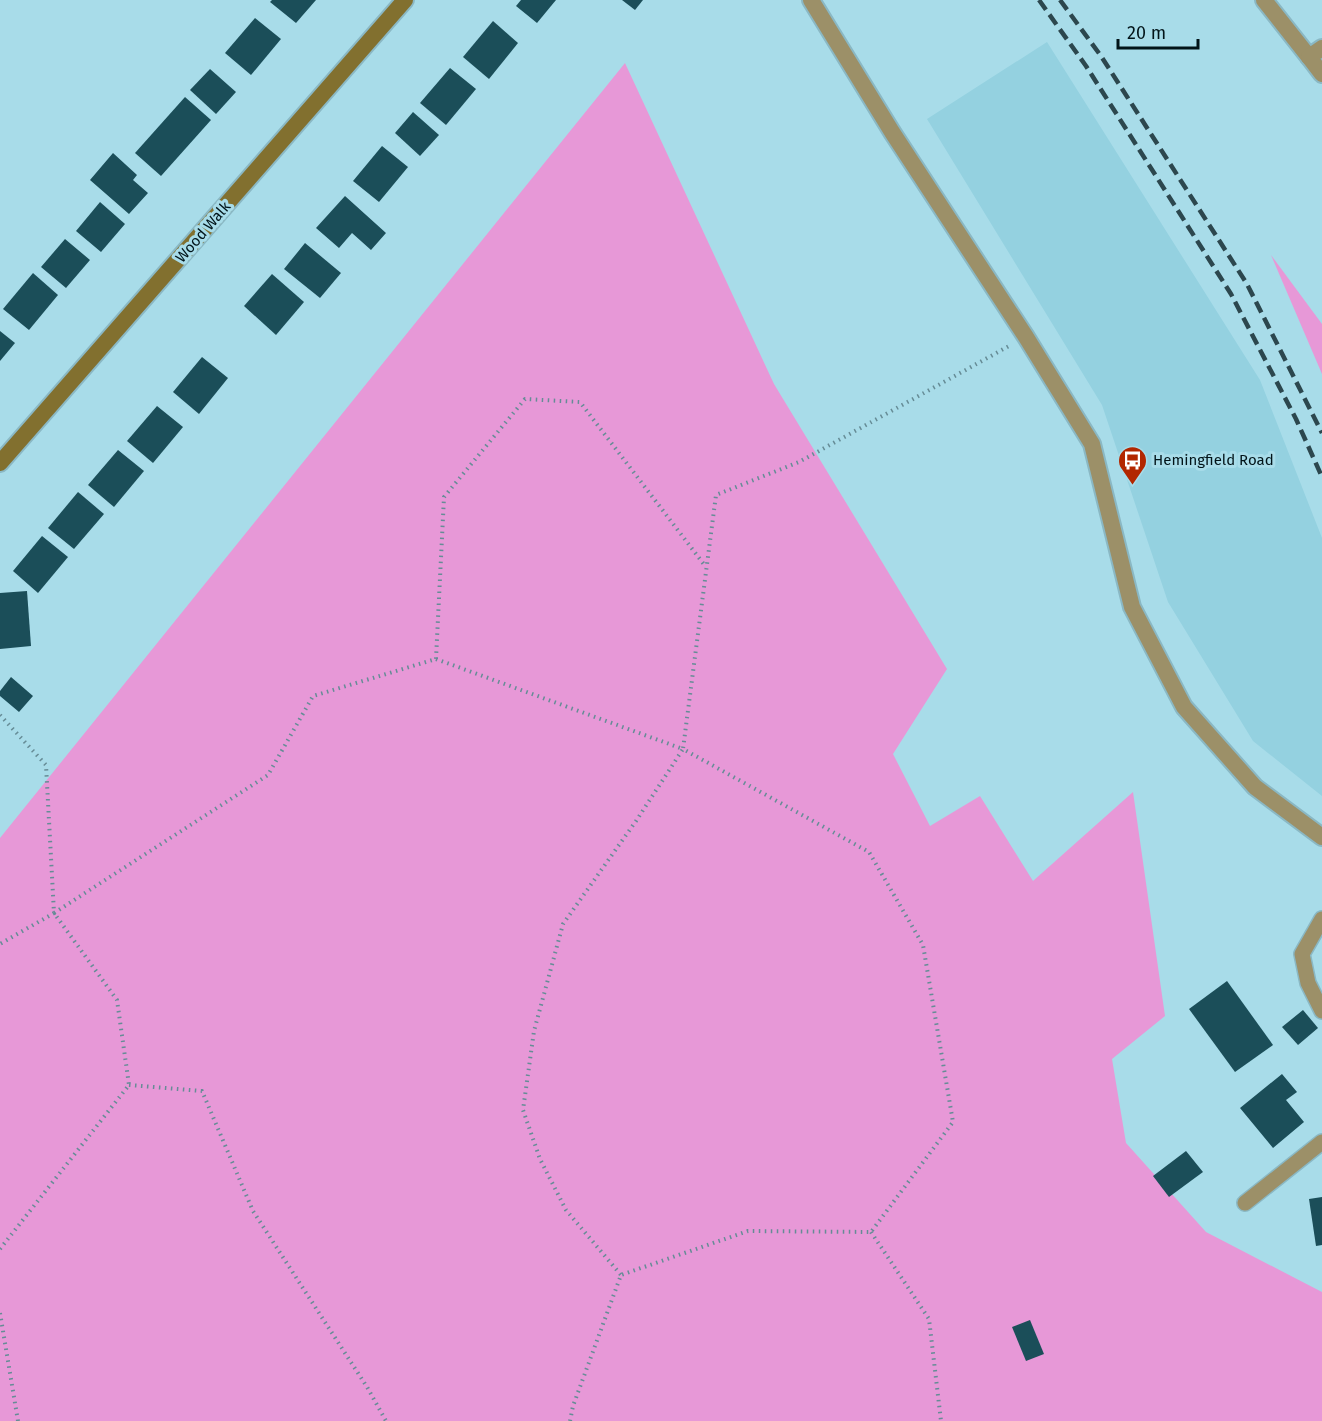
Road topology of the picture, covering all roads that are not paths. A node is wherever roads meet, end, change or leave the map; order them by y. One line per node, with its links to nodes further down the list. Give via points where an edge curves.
1 (405, 0): 6 (main road, Wood Walk)
2 (811, 0): 7 (street, via 1092,444 1132,607 1184,707 1255,787)
3 (1264, 0): 4 (street)
4 (1315, 53): 5 (street)
5 (1322, 74)
6 (0, 463)
7 (1322, 837)
8 (1322, 919): 9 (lane, via 1302,954 1308,983)
9 (1322, 1011)
10 (1322, 1142): 11 (lane)
11 (1245, 1203)

